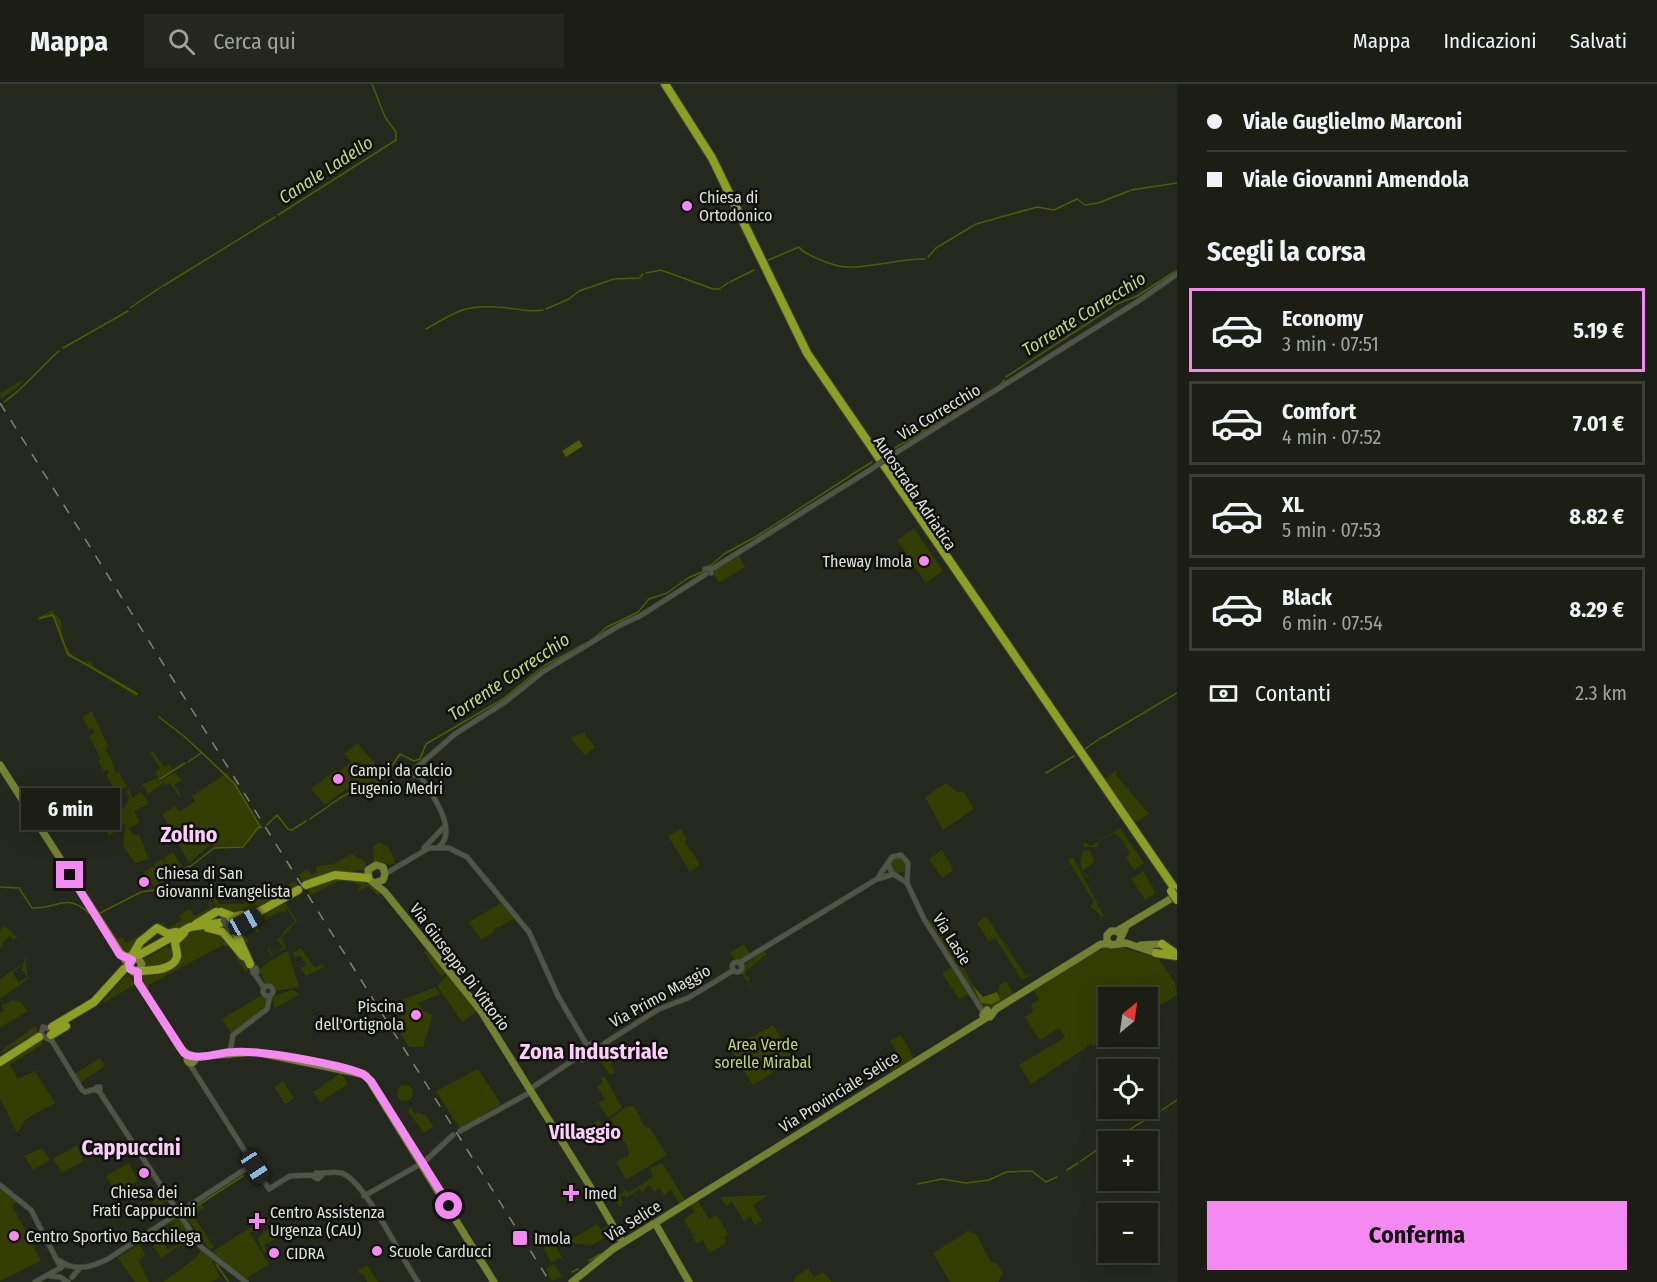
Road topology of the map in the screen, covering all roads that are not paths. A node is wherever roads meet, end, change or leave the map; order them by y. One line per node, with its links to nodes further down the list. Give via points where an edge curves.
1 (660, 84): 20 (highway, Autostrada Adriatica, via 708,160 791,330 822,384)
2 (665, 84): 20 (highway, Autostrada Adriatica, via 712,158 807,353)
3 (1177, 274): 4 (street, Via Correcchio, bridge, via 712,570 706,568 706,574 640,616 544,671 448,739)
4 (423, 763): 7 (street); 7 (street, Via Correcchio, via 416,768)
5 (0, 765): 33 (main road)
6 (406, 772): 7 (street)
7 (420, 775): 8 (street, via 444,814)
8 (443, 830): 9 (street); 10 (street); 11 (street)
9 (440, 847): 10 (street); 11 (street)
10 (456, 850): 39 (street, via 470,860 529,932 561,1001)
11 (420, 852): 12 (street)
12 (402, 864): 14 (street, via 388,868); 17 (street)
13 (888, 864): 15 (street, via 894,856 901,855 907,861); 16 (street, Via Lasie); 18 (street, Via Primo Maggio)
14 (380, 865): 17 (main road, Via Giuseppe Di Vittorio); 17 (main road, via 373,865)
15 (907, 869): 16 (street); 19 (street, Via Lasie)
16 (896, 874): 18 (street, Via Primo Maggio); 19 (street, Via Lasie)
17 (376, 877): 21 (highway, via 335,874 302,887); 45 (main road, Via Giuseppe Di Vittorio, via 474,1002)
18 (877, 879): 40 (street, Via Primo Maggio, via 740,964 734,962 733,969 688,998 659,1009)
19 (907, 883): 37 (street, Via Lasie, via 924,919)
20 (1175, 894): 23 (main road, Via Provinciale Selice)
21 (267, 908): 22 (highway, via 236,917); 24 (highway, via 238,925); 25 (highway, via 237,922); 36 (highway, via 236,933)
22 (220, 915): 25 (highway, via 209,914); 36 (street, bridge)
23 (1129, 926): 27 (main road, Via Provinciale Selice); 29 (main road, via 1127,936)
24 (208, 928): 25 (highway); 36 (highway, via 223,932)
25 (184, 930): 26 (highway, via 170,934); 30 (highway); 31 (highway, via 175,940)
26 (164, 931): 30 (highway, via 164,938); 35 (highway, via 155,929)
27 (1119, 937): 28 (main road); 28 (main road, Via Provinciale Selice, via 1111,931); 29 (main road); 32 (main road, via 1126,943)
28 (1106, 942): 37 (main road, Via Provinciale Selice)
29 (1139, 944): 32 (main road)
30 (152, 948): 31 (highway); 35 (highway)
31 (175, 948): 35 (highway, via 175,961 156,971)
32 (1158, 949): 34 (highway)
33 (121, 955): 35 (main road); 35 (highway)
34 (1177, 955)
35 (136, 963): 38 (highway, via 94,1002); 44 (main road, via 138,982)
36 (253, 969): 41 (street, via 265,987 273,990 267,1009 233,1035)
37 (986, 1013): 51 (main road, Via Provinciale Selice)
38 (48, 1034): 43 (highway); 53 (street, via 82,1090 98,1090)
39 (588, 1046): 40 (street, Via Primo Maggio); 42 (street); 45 (street, Via Primo Maggio)
40 (600, 1047): 42 (street, Via Primo Maggio, via 599,1056)
41 (233, 1049): 44 (main road); 48 (main road, via 363,1074)
42 (592, 1057): 45 (street, Via Primo Maggio)
43 (0, 1060)
44 (191, 1061): 49 (street)
45 (531, 1090): 46 (street, Via Primo Maggio); 55 (main road, Via Giuseppe Di Vittorio)
46 (460, 1131)
47 (453, 1135): 48 (street)
48 (422, 1163): 52 (street); 64 (main road)
49 (253, 1164): 52 (street, via 269,1189 290,1176 345,1175); 53 (street)
50 (1, 1186): 56 (street, via 31,1210)
51 (712, 1187): 54 (main road, Via Selice)
52 (364, 1196): 63 (street)
53 (179, 1213): 57 (street, via 108,1259); 62 (street, via 201,1247)
54 (655, 1223): 55 (main road, Via Selice); 66 (main road)
55 (623, 1243): 65 (main road, Via Selice)
56 (65, 1268): 57 (street); 58 (street); 59 (street); 60 (street)
57 (81, 1268): 59 (street)
58 (52, 1274): 60 (street); 61 (street)
59 (73, 1277): 60 (street)
60 (64, 1279)
61 (35, 1282)
62 (246, 1282)
63 (418, 1282)
64 (494, 1282)
65 (572, 1282)
66 (689, 1282)

